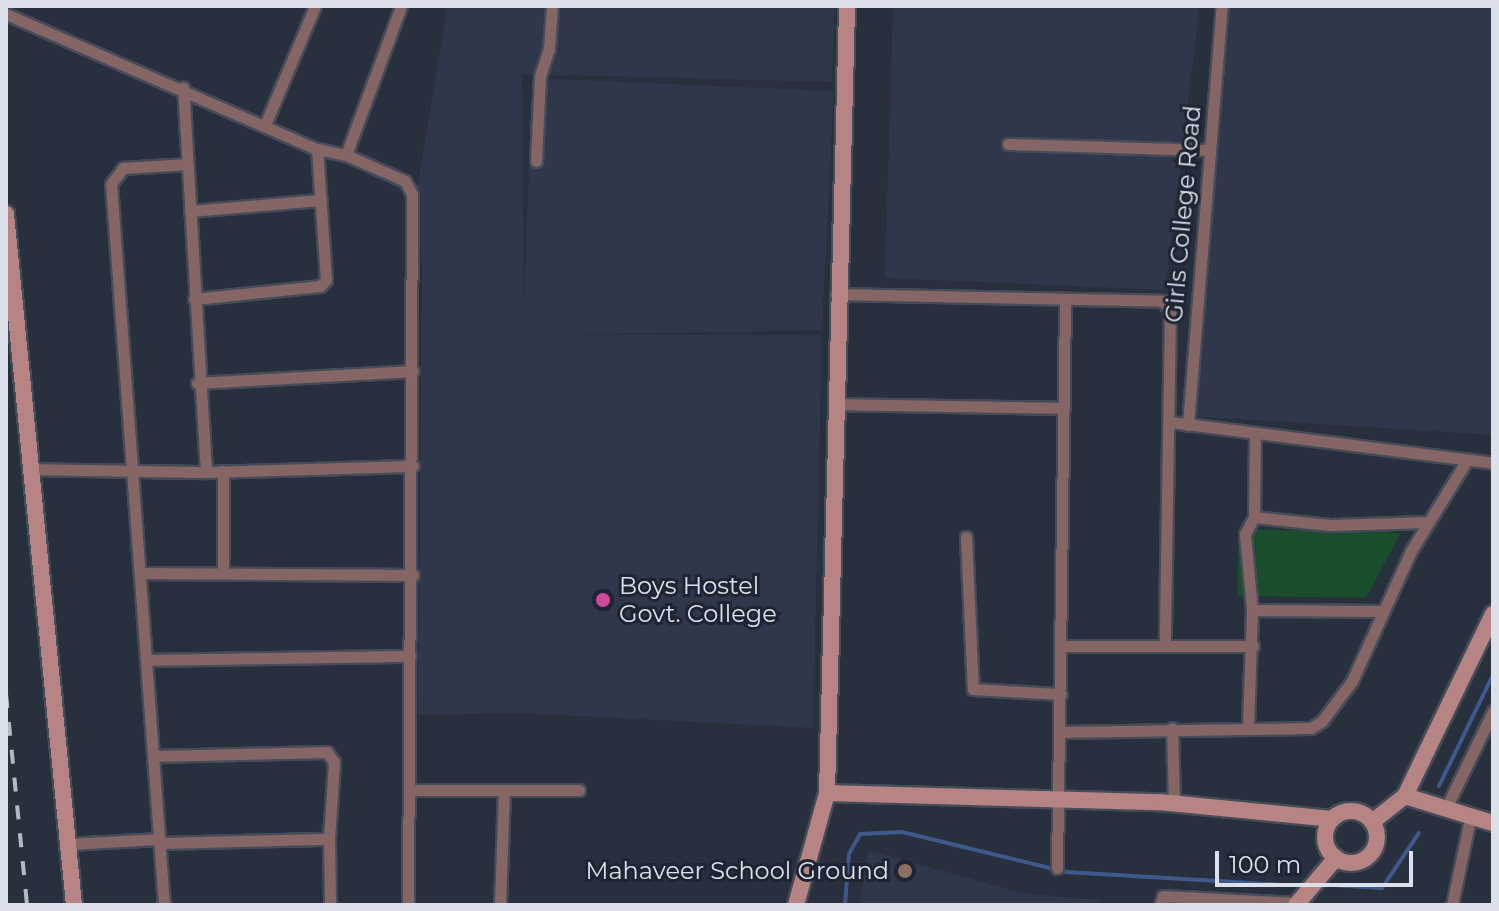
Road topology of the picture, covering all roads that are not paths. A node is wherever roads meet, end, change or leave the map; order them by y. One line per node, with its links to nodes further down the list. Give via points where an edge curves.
1 (315, 6): 8 (street)
2 (401, 6): 12 (street)
3 (552, 6): 13 (street, via 540,76)
4 (847, 6): 18 (street)
5 (1222, 6): 11 (street, Girls College Road)
6 (6, 14): 7 (street)
7 (183, 88): 8 (street); 14 (street)
8 (265, 125): 10 (street)
9 (1008, 144): 11 (street)
10 (317, 149): 12 (street); 15 (street)
11 (1210, 150): 26 (street, Girls College Road)
12 (346, 155): 21 (street, via 405,181 414,199)
13 (536, 161)
14 (187, 164): 16 (street); 32 (street, via 123,168 111,184)
15 (321, 200): 16 (street); 19 (street, via 327,271 320,286)
16 (190, 211): 19 (street)
17 (6, 214): 31 (street)
18 (836, 294): 20 (street); 23 (street)
19 (194, 299): 22 (street)
20 (1065, 299): 24 (street); 25 (street, via 1163,301 1170,311)
21 (413, 371): 22 (street); 30 (street)
22 (197, 383): 34 (street)
23 (834, 404): 24 (street); 58 (street)
24 (1064, 408): 44 (street)
25 (1170, 422): 26 (street); 45 (street)
26 (1188, 425): 27 (street)
27 (1255, 433): 28 (street); 35 (street)
28 (1467, 460): 29 (street); 36 (street)
29 (1493, 463)
30 (413, 466): 33 (street); 40 (street)
31 (30, 469): 32 (street); 69 (street)
32 (129, 470): 34 (street); 38 (street)
33 (223, 471): 34 (street); 39 (street)
34 (206, 472)
35 (1254, 517): 36 (street, via 1330,525); 41 (street, via 1245,534)
36 (1428, 522): 42 (street)
37 (966, 537): 49 (street, via 973,689)
38 (142, 573): 39 (street); 48 (street)
39 (223, 573): 40 (street)
40 (413, 575): 47 (street)
41 (1252, 610): 42 (street); 46 (street)
42 (1383, 611): 51 (street, via 1352,681 1322,721 1311,728)
43 (1493, 614): 59 (street)
44 (1063, 646): 45 (street); 49 (street)
45 (1165, 646): 46 (street)
46 (1253, 646): 51 (street)
47 (410, 656): 48 (street); 55 (street)
48 (148, 660): 54 (street)
49 (1061, 694): 53 (street)
50 (1493, 711): 62 (street)
51 (1248, 726): 52 (street)
52 (1172, 728): 53 (street); 61 (street)
53 (1059, 732): 60 (street)
54 (153, 756): 67 (street, via 327,752 334,762); 68 (street)
55 (409, 790): 56 (street); 76 (street)
56 (504, 790): 57 (street); 77 (street)
57 (579, 790)
58 (827, 793): 60 (street); 78 (street)
59 (1405, 796): 62 (street); 65 (street)
60 (1056, 802): 61 (street); 71 (street)
61 (1174, 803): 64 (street)
62 (1446, 808): 63 (street)
63 (1471, 814): 66 (street); 80 (street)
64 (1332, 819): 65 (street, via 1357,812); 70 (street, via 1325,835)
65 (1372, 822): 70 (street, via 1376,845 1366,858 1351,863)
66 (1493, 823)
67 (329, 839): 68 (street); 75 (street)
68 (160, 841): 69 (street); 74 (street)
69 (67, 844): 73 (street)
70 (1336, 858): 72 (street)
71 (1057, 868)
72 (1296, 904): 79 (street, via 1163,896)
73 (74, 905)
74 (164, 905)
75 (330, 905)
76 (408, 905)
77 (500, 905)
78 (796, 905)
79 (1160, 905)
80 (1452, 905)

